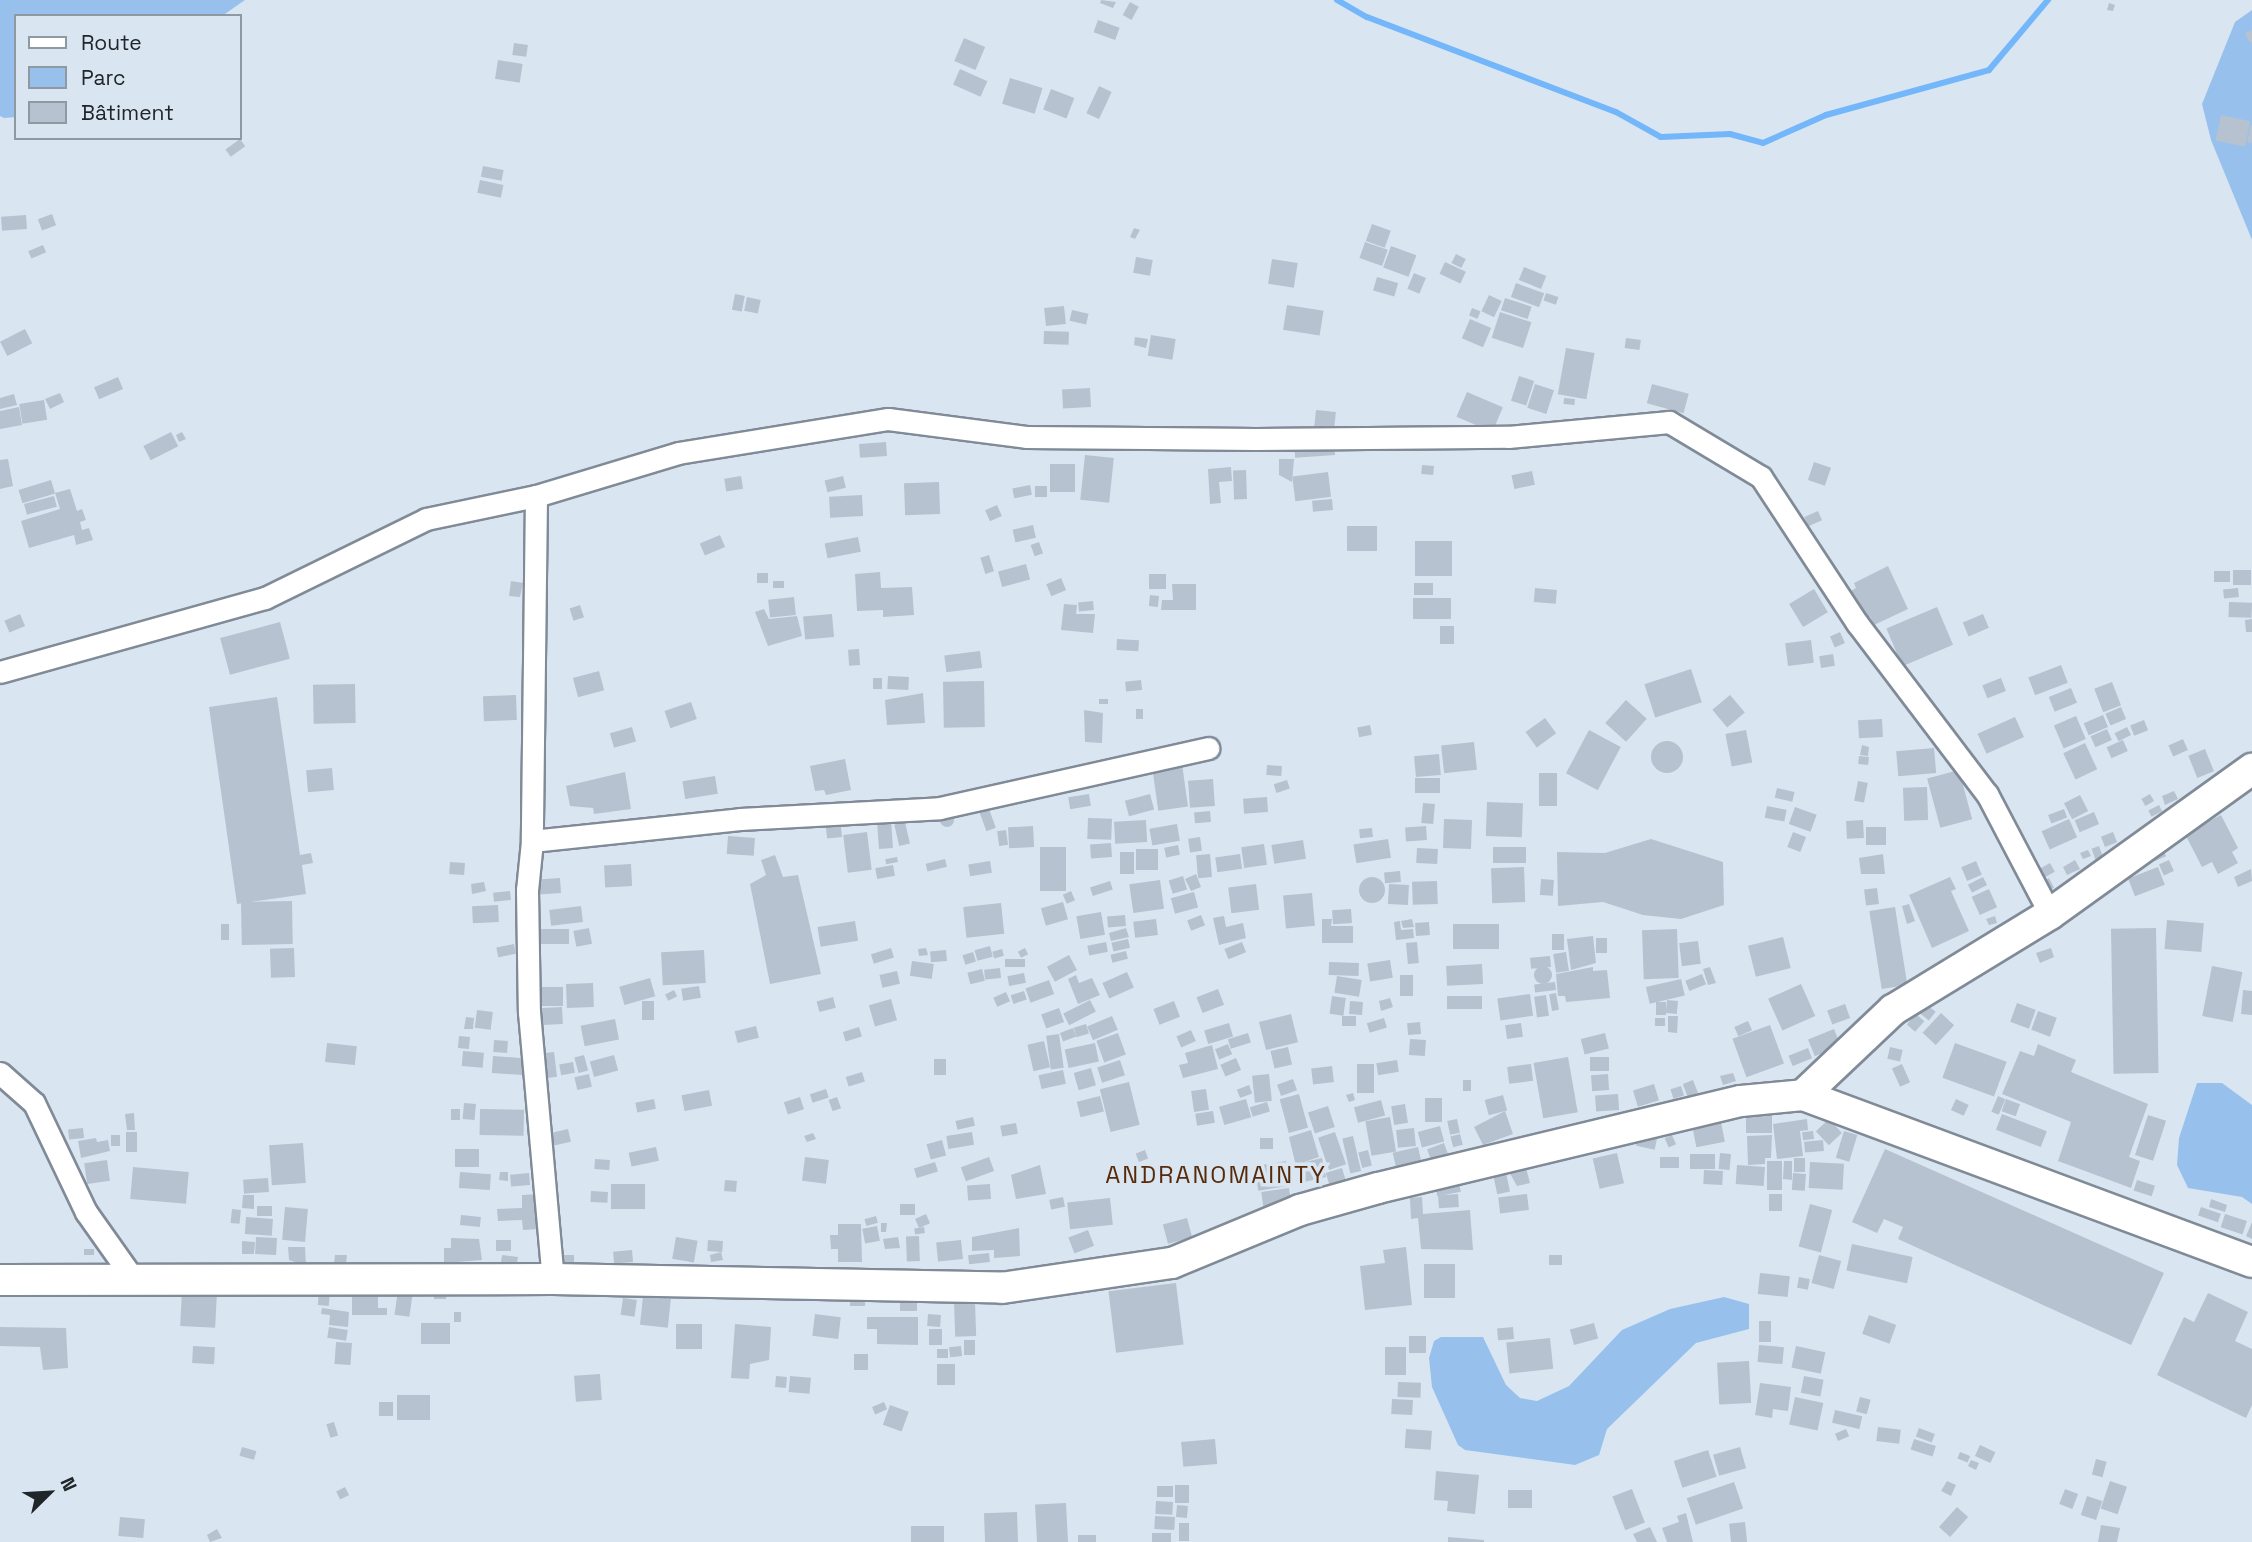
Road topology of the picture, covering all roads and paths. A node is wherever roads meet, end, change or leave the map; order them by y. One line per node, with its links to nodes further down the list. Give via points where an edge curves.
1 (536, 496): 2 (street, via 426,519 265,598); 5 (street); 6 (street, via 678,453 888,419 1026,437 1256,439 1508,437 1669,422 1762,477 1857,623 1987,794)
2 (0, 672)
3 (1208, 748): 5 (street, via 940,808 740,819)
4 (2252, 769): 6 (main road)
5 (532, 841): 11 (street, via 527,890 529,1012)
6 (2050, 914): 8 (main road, via 1893,1010)
7 (0, 1073): 10 (street, via 34,1103 86,1212)
8 (1803, 1095): 9 (main road); 11 (main road, via 1741,1101 1378,1188 1300,1210 1172,1263 1002,1288)
9 (2252, 1262)
10 (132, 1277): 11 (main road); 12 (main road)
11 (553, 1279)
12 (0, 1280)

